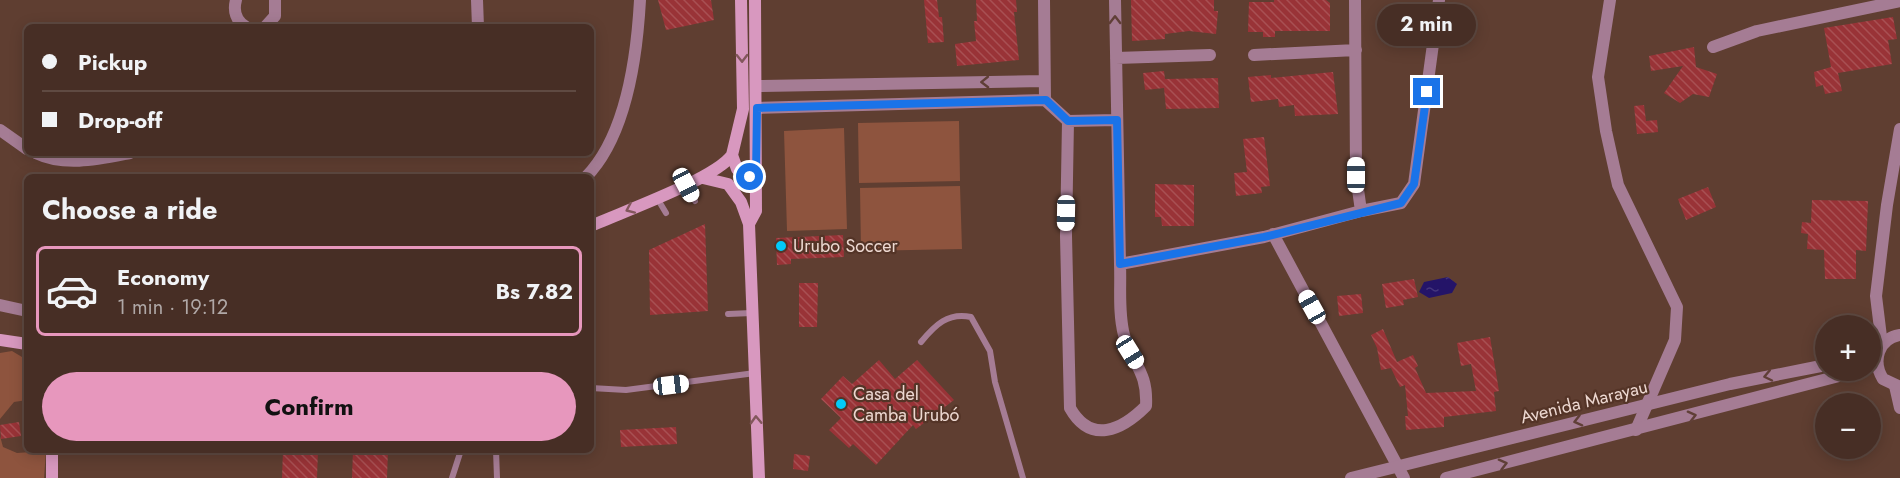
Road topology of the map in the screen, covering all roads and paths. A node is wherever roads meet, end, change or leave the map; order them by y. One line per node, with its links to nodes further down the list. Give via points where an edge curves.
1 (235, 0): 13 (street, via 237,19)
2 (275, 0): 14 (street, via 275,16)
3 (477, 0): 15 (street)
4 (640, 0): 33 (street, via 637,46 627,92 611,139)
5 (741, 0): 30 (main road, one-way to 30, via 742,109)
6 (755, 0): 22 (main road)
7 (1044, 0): 21 (street)
8 (1115, 0): 20 (street, one-way to 8)
9 (1355, 0): 17 (street)
10 (1439, 0): 40 (street, via 1414,184 1401,203)
11 (1610, 0): 62 (street, via 1599,77 1606,131 1618,184 1677,308 1675,340)
12 (1900, 1): 16 (street, via 1757,31)
13 (243, 24)
14 (268, 24)
15 (478, 24)
16 (1713, 47)
17 (1356, 50): 19 (street); 40 (street, via 1356,175)
18 (1210, 55): 20 (street)
19 (1254, 55)
20 (1116, 58): 25 (street)
21 (1043, 81): 22 (street, one-way to 22); 23 (street)
22 (756, 86): 24 (main road)
23 (1046, 100): 24 (street); 26 (street)
24 (757, 108): 34 (main road)
25 (1117, 120): 26 (street); 45 (street)
26 (1068, 121): 45 (street, via 1070,408 1088,428 1101,431 1122,426 1146,406 1142,371 1124,334)
27 (1900, 129): 36 (street)
28 (0, 130): 29 (street)
29 (24, 147)
30 (732, 155): 34 (main road, via 743,175); 35 (main road, via 725,165)
31 (41, 156): 32 (street, via 71,161)
32 (108, 156)
33 (588, 174)
34 (756, 177): 42 (main road, via 756,211)
35 (703, 178): 37 (main road); 42 (main road, via 728,184 741,202)
36 (1896, 181): 50 (street)
37 (686, 185): 38 (main road); 39 (lane)
38 (656, 197): 41 (lane); 43 (main road, one-way to 43)
39 (695, 201)
40 (1361, 211): 44 (street)
41 (666, 213)
42 (748, 224): 48 (main road)
43 (594, 225)
44 (1273, 234): 45 (street); 68 (street)
45 (1120, 264)
46 (0, 304): 47 (street)
47 (24, 310)
48 (752, 313): 49 (lane); 57 (main road)
49 (728, 314)
50 (1876, 315)
51 (1900, 335): 55 (street, via 1888,339)
52 (0, 340): 54 (main road)
53 (921, 342): 73 (lane, via 946,318 971,316 990,351)
54 (24, 344)
55 (1881, 350)
56 (1815, 367): 62 (street, Avenida Marayau, one-way to 62)
57 (755, 373): 61 (lane, via 626,390); 72 (main road, one-way to 57)
58 (1881, 373): 60 (street, via 1883,379)
59 (1821, 381): 64 (street, one-way to 59)
60 (1898, 386): 63 (street)
61 (594, 388)
62 (1647, 405): 64 (street); 68 (street, Avenida Marayau, one-way to 68)
63 (1900, 408)
64 (1636, 430): 76 (street, one-way to 64)
65 (52, 453): 69 (main road)
66 (460, 453): 70 (lane)
67 (496, 453): 71 (lane)
68 (1398, 465): 74 (street, Avenida Marayau); 75 (street)
69 (52, 478)
70 (452, 478)
71 (496, 478)
72 (759, 478)
73 (1023, 478)
74 (1351, 478)
75 (1404, 478)
76 (1446, 478)

